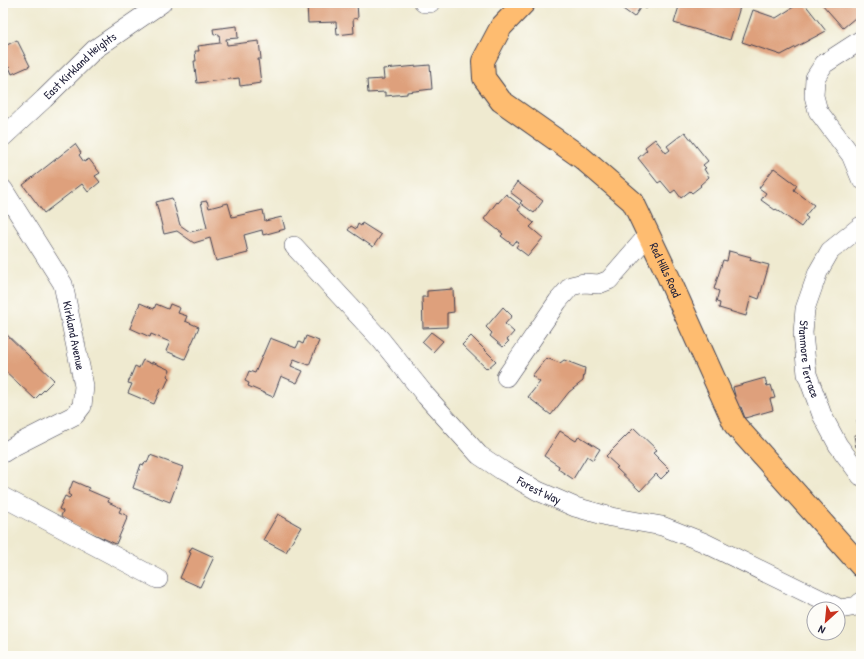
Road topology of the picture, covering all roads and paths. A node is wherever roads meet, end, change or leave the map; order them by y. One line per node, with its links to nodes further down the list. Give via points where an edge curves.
1 (162, 3): 6 (street, East Kirkland Heights, via 95,49)
2 (424, 3): 3 (street)
3 (430, 3)
4 (524, 3): 10 (main road, Red Hills Road, via 501,27 483,61 484,78 501,101 582,158 632,202)
5 (861, 40): 7 (street, via 824,64 815,78 814,96 818,111 851,155)
6 (3, 137)
7 (861, 179)
8 (3, 189): 13 (street, Kirkland Avenue, via 63,284 84,386 82,406 75,415)
9 (861, 226): 14 (street, Stanmore Terrace, via 830,251 818,272 805,309 803,333 807,374 822,415 838,445)
10 (648, 235): 12 (street, via 609,280 599,284 584,283 571,286); 16 (main road, Red Hills Road, via 735,425)
11 (294, 246): 18 (street, Forest Way, via 381,340 426,396 479,455 503,471 538,491 575,507 611,517 662,526 703,542 840,609 857,606)
12 (506, 377)
13 (3, 453)
14 (861, 476)
15 (3, 498): 17 (street)
16 (861, 566)
17 (158, 579)
18 (861, 602)

